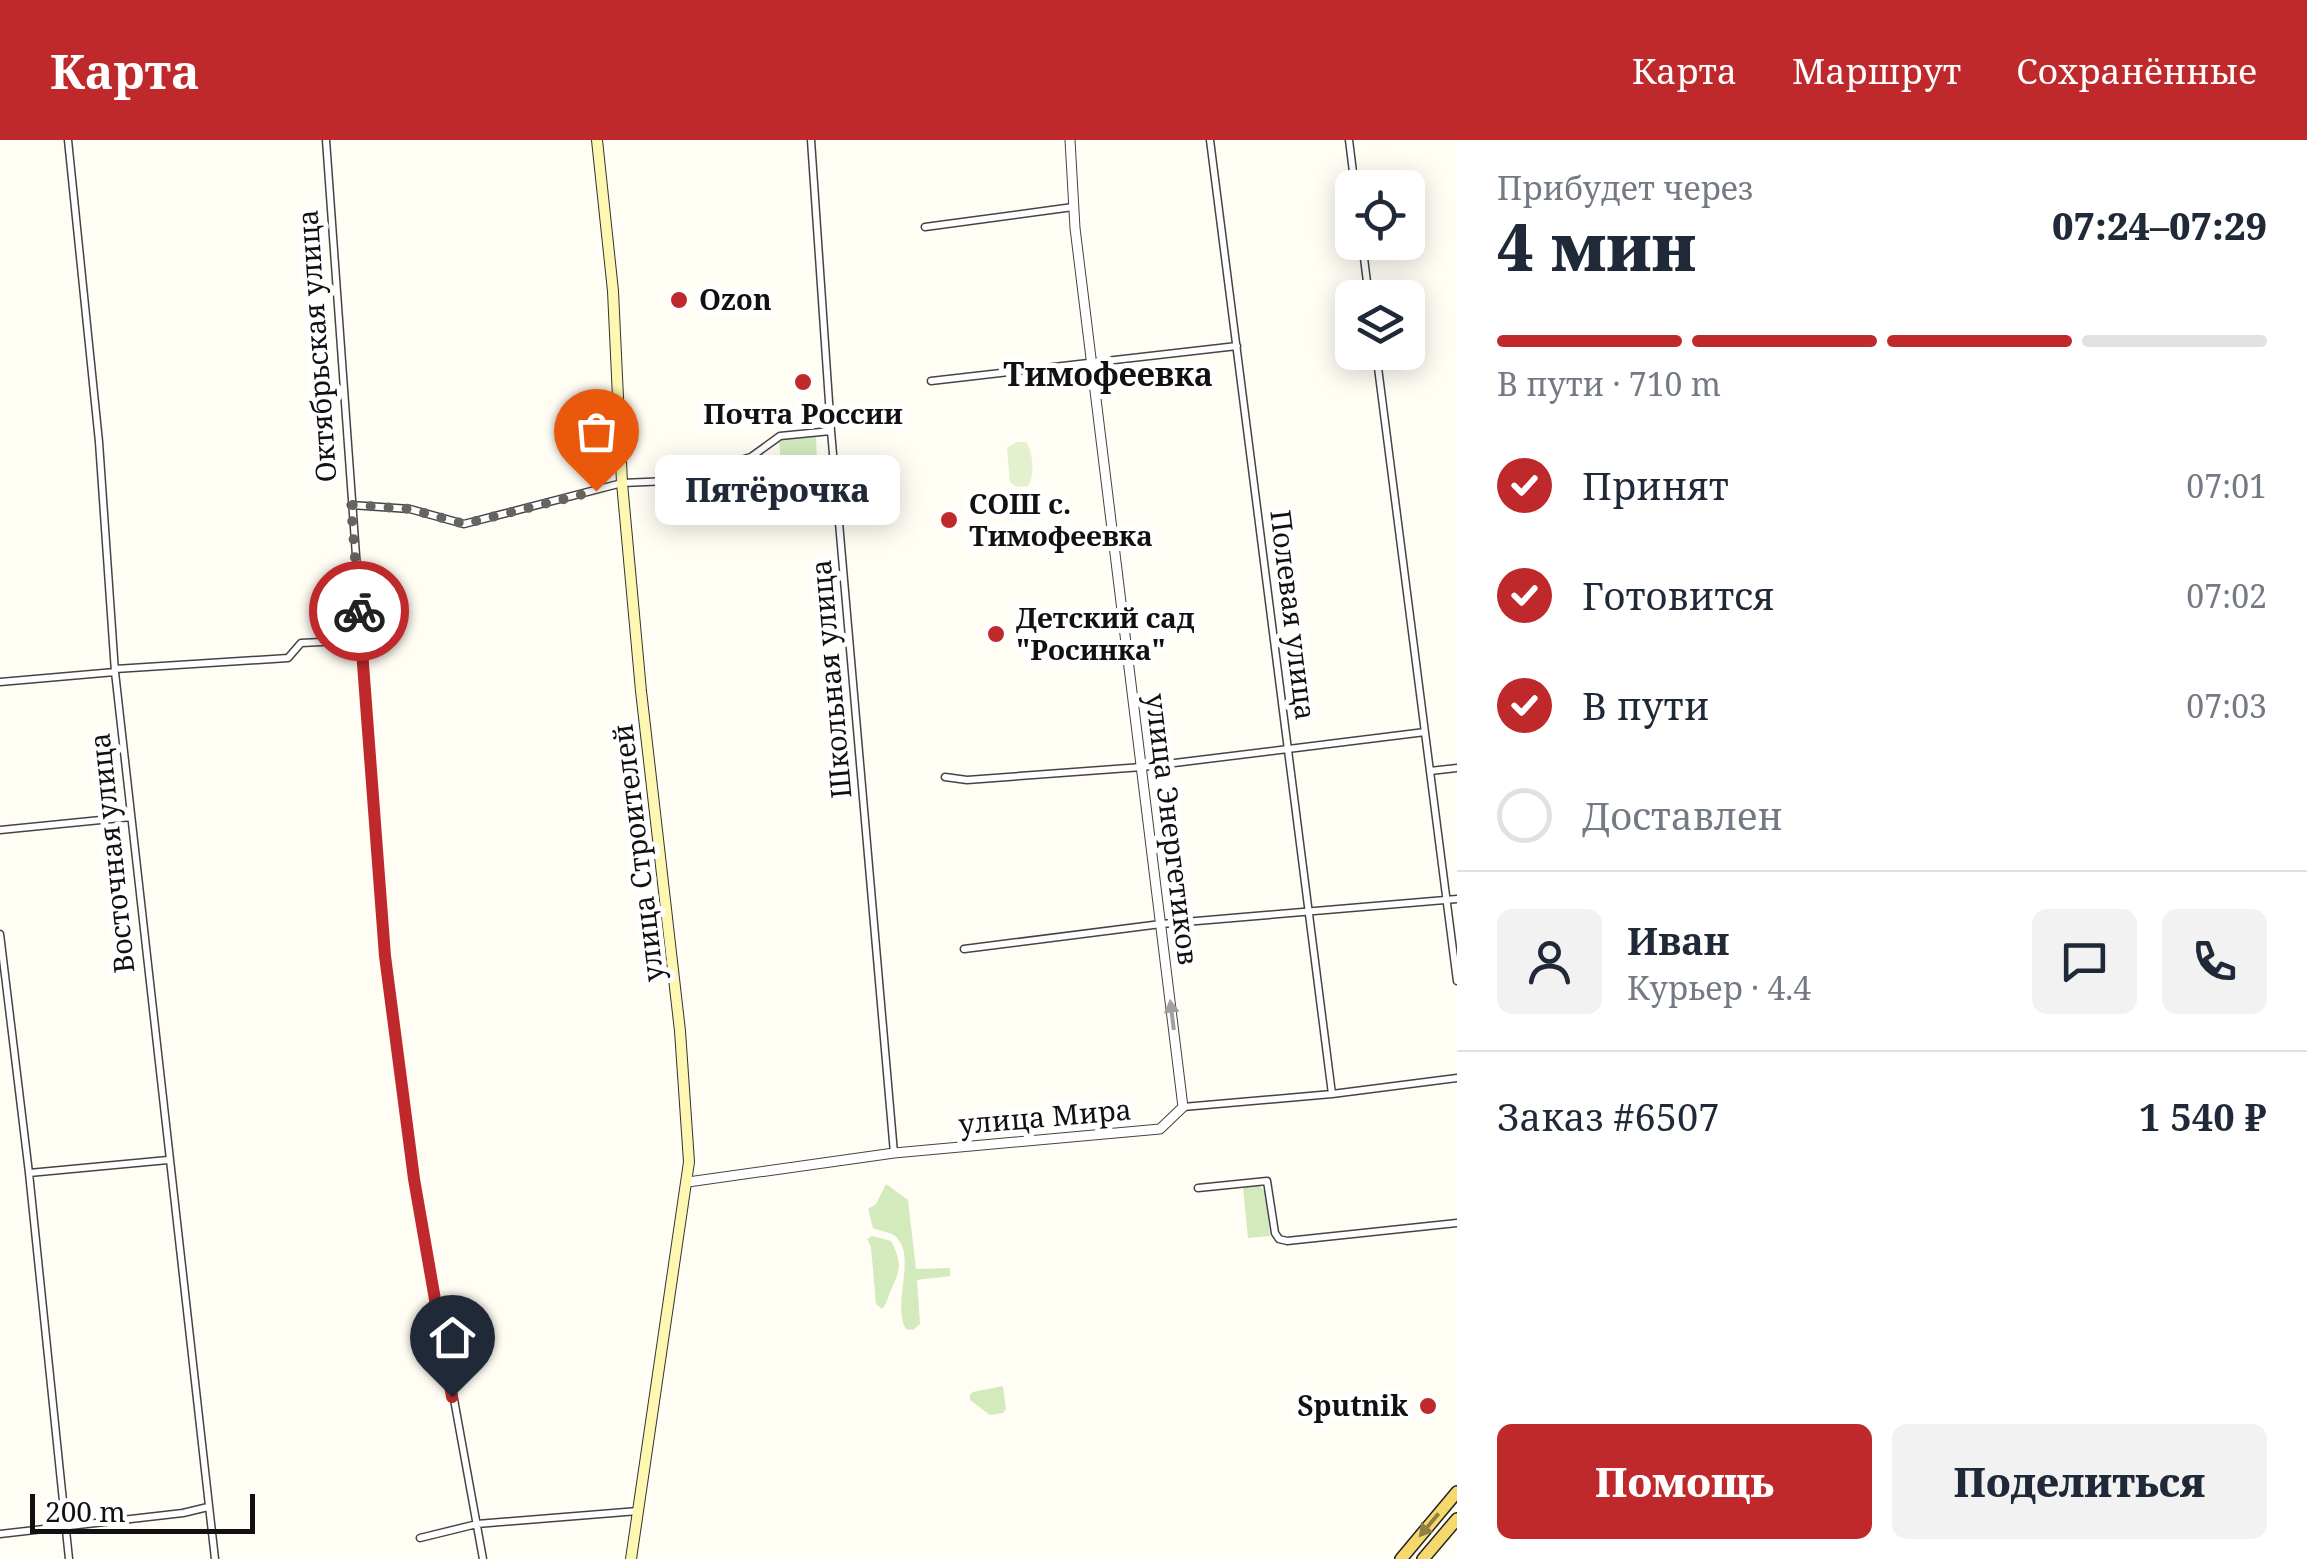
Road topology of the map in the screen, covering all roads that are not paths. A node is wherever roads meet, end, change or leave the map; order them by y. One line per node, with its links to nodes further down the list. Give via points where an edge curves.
1 (68, 140): 19 (street, Восточная улица)
2 (326, 140): 17 (street, Октябрьская улица)
3 (596, 140): 16 (main road, улица Строителей, via 613,291)
4 (810, 140): 15 (street, Школьная улица)
5 (1070, 140): 9 (street, улица Энергетиков)
6 (1210, 140): 11 (street, Полевая улица)
7 (1350, 140): 8 (street)
8 (1354, 170)
9 (1074, 207): 10 (street); 12 (street, улица Энергетиков)
10 (925, 227)
11 (1237, 346): 12 (street); 22 (street, Полевая улица)
12 (1092, 363): 14 (street); 23 (street, улица Энергетиков)
13 (1378, 370): 21 (street)
14 (931, 381)
15 (831, 431): 16 (street, via 780,436 751,457 669,480); 39 (street, Школьная улица)
16 (622, 483): 17 (street, via 464,524 410,509); 42 (main road, улица Строителей, via 680,1031)
17 (351, 505): 18 (street, Октябрьская улица)
18 (362, 640): 19 (street, via 301,643 288,658); 49 (street, Октябрьская улица, via 390,994 414,1179)
19 (115, 670): 20 (street); 27 (street, Восточная улица)
20 (0, 682)
21 (1425, 732): 22 (street); 25 (street)
22 (1287, 747): 23 (street); 31 (street, Полевая улица)
23 (1142, 767): 26 (street); 32 (street, улица Энергетиков)
24 (1457, 768): 25 (street)
25 (1430, 771): 30 (street)
26 (945, 777)
27 (132, 817): 28 (street); 40 (street, Восточная улица)
28 (0, 830)
29 (1457, 899): 30 (street)
30 (1447, 900): 31 (street); 35 (street)
31 (1308, 911): 32 (street); 37 (street, Полевая улица)
32 (1161, 924): 34 (street); 38 (street, улица Энергетиков, one-way to 32)
33 (0, 934): 41 (street)
34 (964, 949)
35 (1457, 981)
36 (1457, 1078): 37 (street, улица Мира)
37 (1332, 1094): 38 (street, улица Мира)
38 (1182, 1106): 39 (street, улица Мира, via 1160,1129)
39 (894, 1154): 42 (street, улица Мира)
40 (168, 1160): 41 (street); 46 (street, Восточная улица)
41 (30, 1174): 50 (street)
42 (688, 1182): 47 (main road, улица Строителей)
43 (1198, 1188): 44 (street, via 1267,1181 1275,1233 1286,1242)
44 (1457, 1223)
45 (1457, 1492): 57 (main road, one-way to 57)
46 (208, 1507): 50 (street); 54 (street, Восточная улица)
47 (638, 1511): 49 (street); 56 (main road, улица Строителей)
48 (1457, 1519): 58 (main road)
49 (476, 1524): 52 (street); 55 (street, Октябрьская улица)
50 (66, 1526): 51 (street); 53 (street)
51 (0, 1534)
52 (420, 1538)
53 (69, 1559)
54 (215, 1559)
55 (483, 1559)
56 (631, 1559)
57 (1401, 1559)
58 (1423, 1559)

